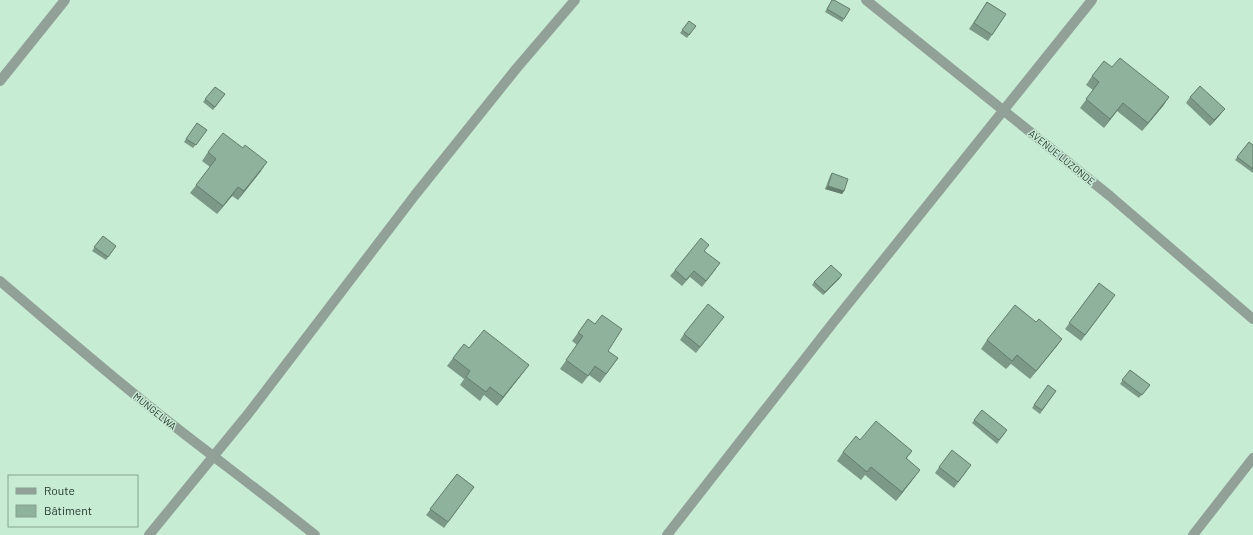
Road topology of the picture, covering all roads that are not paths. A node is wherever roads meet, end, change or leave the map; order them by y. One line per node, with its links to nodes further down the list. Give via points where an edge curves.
1 (65, 0): 5 (street)
2 (575, 0): 9 (street, via 415,195)
3 (866, 0): 6 (street, AVENUE LUZONDE)
4 (1092, 0): 6 (street)
5 (0, 81)
6 (1003, 110): 8 (street, AVENUE LUZONDE, via 1110,196); 13 (street)
7 (0, 281): 9 (street, MUNGELWA, via 136,395)
8 (1253, 319)
9 (215, 456): 11 (street); 12 (street, MUNGELWA)
10 (1253, 458): 14 (street)
11 (149, 535)
12 (315, 535)
13 (667, 535)
14 (1193, 535)

